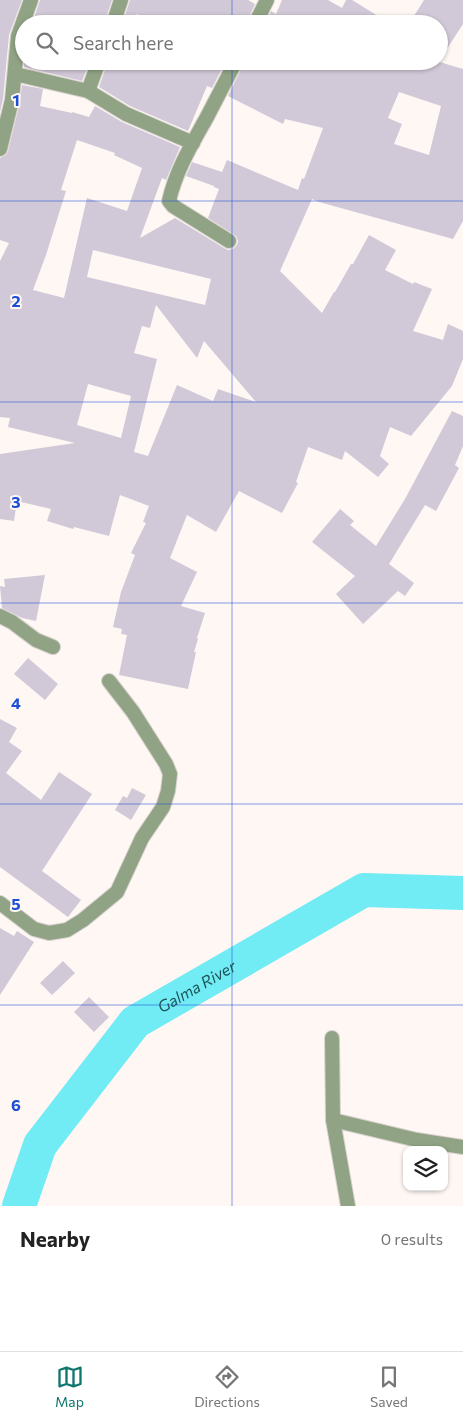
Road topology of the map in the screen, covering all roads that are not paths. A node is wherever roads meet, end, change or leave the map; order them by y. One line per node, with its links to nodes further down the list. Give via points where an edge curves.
1 (31, 0): 4 (street)
2 (122, 0): 5 (street)
3 (267, 0): 6 (street)
4 (26, 15)
5 (116, 15)
6 (260, 15)
7 (15, 70): 10 (street)
8 (96, 70): 11 (street)
9 (231, 70): 12 (street)
10 (15, 74): 11 (street); 13 (street)
11 (88, 91): 12 (street, via 126,114)
12 (193, 143): 14 (street, via 168,201)
13 (0, 149)
14 (229, 241)
15 (0, 616): 16 (street, via 36,640)
16 (53, 647)
17 (109, 682): 18 (street, via 166,764 170,774 163,807 142,838 117,892 67,930 49,933 34,929)
18 (0, 903)
19 (332, 1038): 20 (street)
20 (333, 1120): 21 (street, via 417,1140); 22 (street)
21 (463, 1147)
22 (348, 1206)

